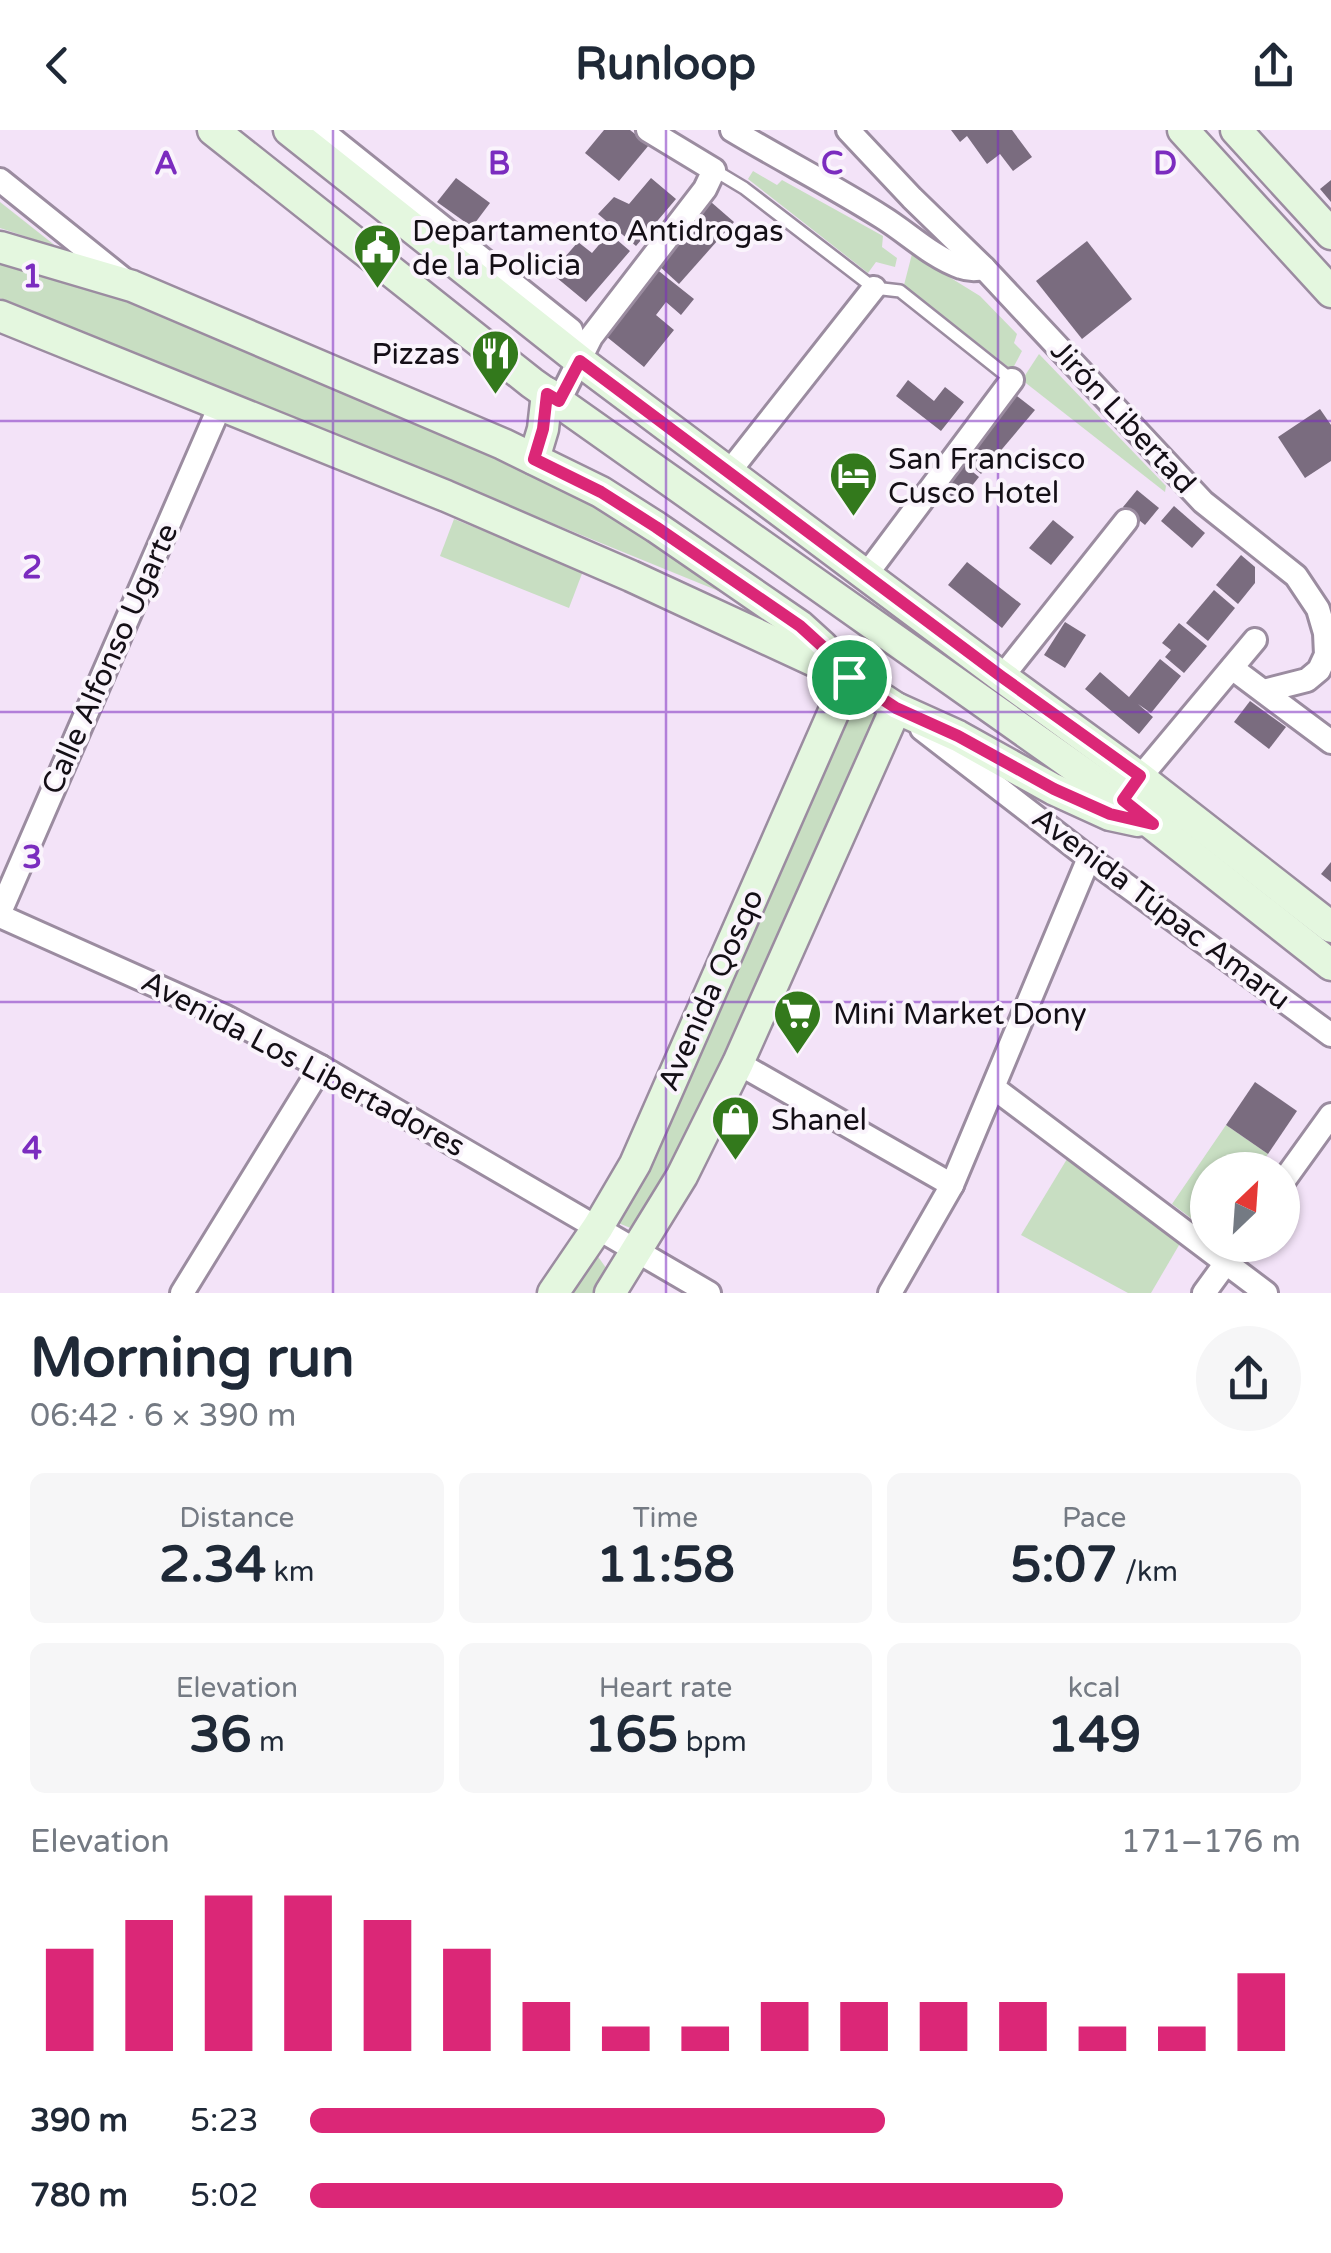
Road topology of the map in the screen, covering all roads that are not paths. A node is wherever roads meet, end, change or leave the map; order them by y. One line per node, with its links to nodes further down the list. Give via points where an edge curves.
1 (213, 130): 20 (main road, Avenida Túpac Amaru)
2 (290, 130): 18 (main road, Avenida Túpac Amaru)
3 (321, 130): 18 (street, via 571,330)
4 (648, 130): 9 (street)
5 (732, 130): 13 (street, via 941,258 964,269)
6 (848, 130): 13 (street, Jirón Libertad)
7 (1183, 130): 16 (main road)
8 (1236, 130): 11 (main road)
9 (714, 170): 15 (lane); 18 (street)
10 (0, 180): 14 (street)
11 (1331, 234)
12 (0, 247): 14 (main road)
13 (984, 268): 27 (street, Jirón Libertad, via 1203,502 1296,576 1318,609)
14 (132, 286): 22 (main road)
15 (874, 288): 19 (lane, via 900,290); 23 (street)
16 (1331, 292)
17 (0, 316): 21 (main road)
18 (580, 361): 20 (street); 23 (main road, Avenida Túpac Amaru)
19 (1012, 380): 25 (street)
20 (553, 397): 22 (main road); 34 (main road, Avenida Túpac Amaru)
21 (220, 406): 29 (main road, via 446,496); 36 (street, Calle Alfonso Ugarte)
22 (534, 459): 29 (main road, via 601,492 800,626)
23 (729, 472): 25 (main road, Avenida Túpac Amaru)
24 (1126, 522): 30 (street)
25 (866, 576): 30 (main road, Avenida Túpac Amaru)
26 (1254, 640): 28 (street)
27 (1328, 656): 31 (street, Jirón Libertad, via 1307,680)
28 (1232, 668): 31 (street); 34 (street)
29 (849, 677): 32 (main road); 47 (main road, Avenida Qosqo, via 635,1164)
30 (1002, 677): 34 (main road, Avenida Túpac Amaru)
31 (1264, 691): 33 (street)
32 (896, 708): 34 (main road, via 1054,789); 35 (street, Avenida Túpac Amaru); 40 (main road, Avenida Qosqo)
33 (1331, 742)
34 (1124, 797): 37 (main road, Avenida Túpac Amaru); 38 (main road, Avenida Túpac Amaru)
35 (1090, 858): 39 (street, Avenida Túpac Amaru); 42 (street)
36 (0, 914): 41 (street, Avenida Los Libertadores)
37 (1331, 927)
38 (1331, 965)
39 (1331, 1034)
40 (738, 1063): 45 (street); 48 (main road, Avenida Qosqo)
41 (321, 1067): 47 (street, Avenida Los Libertadores); 51 (street)
42 (994, 1088): 45 (street); 46 (street)
43 (1331, 1115): 44 (street)
44 (1300, 1159)
45 (952, 1184): 55 (street)
46 (1190, 1223)
47 (598, 1228): 48 (street, Avenida Los Libertadores); 52 (main road, Avenida Qosqo)
48 (637, 1250): 53 (main road, Avenida Qosqo); 54 (street, Avenida Los Libertadores)
49 (1226, 1262): 56 (street)
50 (1240, 1262): 57 (street)
51 (182, 1293)
52 (553, 1293)
53 (610, 1293)
54 (709, 1293)
55 (890, 1293)
56 (1204, 1293)
57 (1266, 1293)

